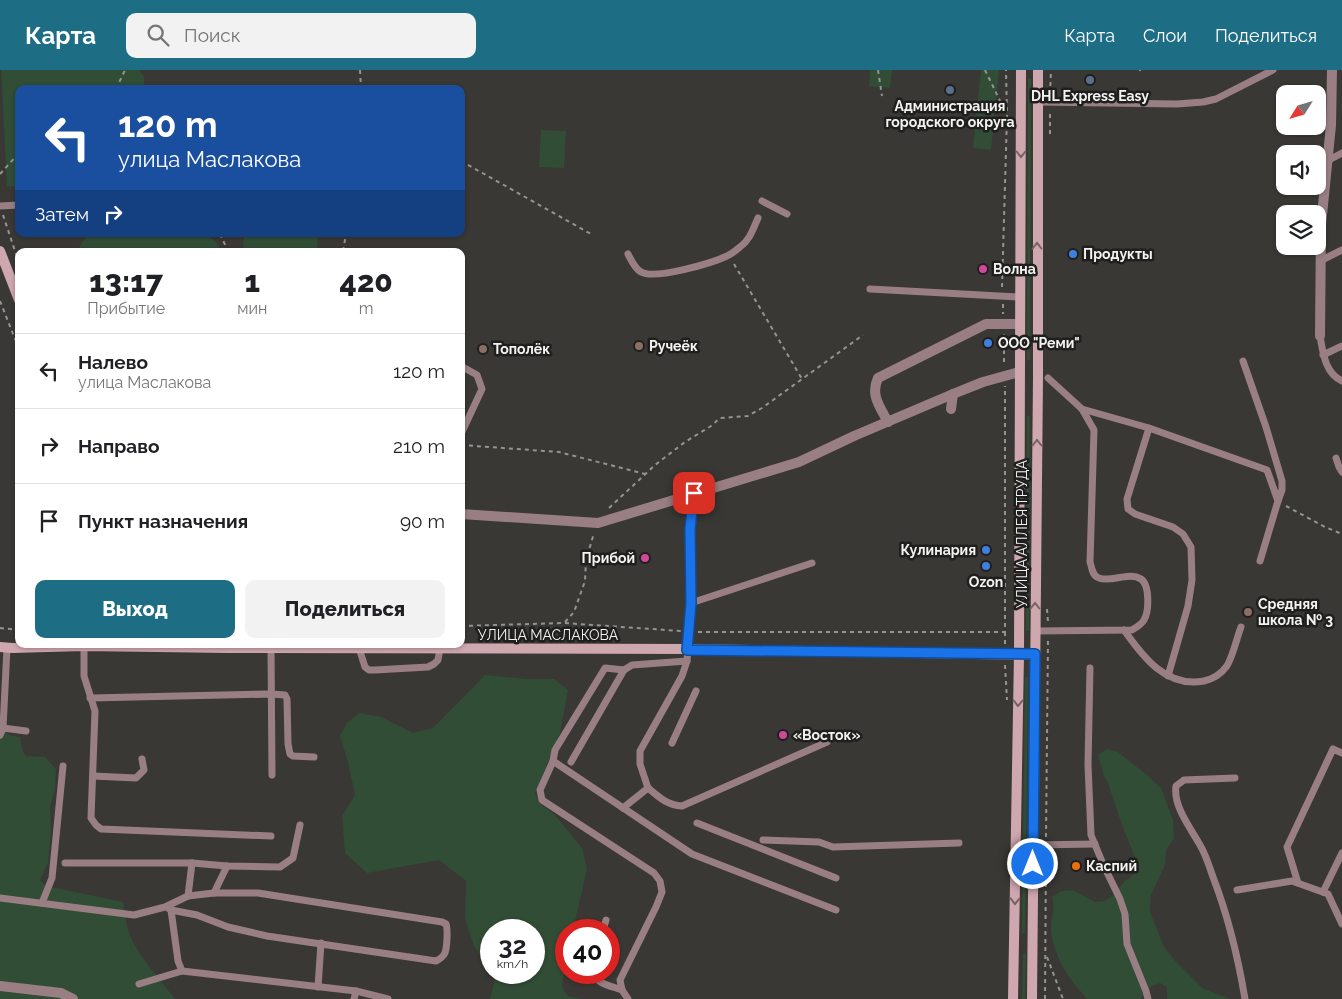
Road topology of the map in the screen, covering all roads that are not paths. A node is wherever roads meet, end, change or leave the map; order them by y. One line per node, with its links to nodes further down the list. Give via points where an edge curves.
1 (1021, 70): 19 (street, УЛИЦА АЛЛЕЯ ТРУДА, one-way to 19)
2 (1038, 70): 5 (street, УЛИЦА АЛЛЕЯ ТРУДА)
3 (1273, 70): 5 (lane, via 1203,102)
4 (1332, 70): 7 (street)
5 (1038, 102): 45 (street, УЛИЦА АЛЛЕЯ ТРУДА, one-way to 5)
6 (1342, 153): 7 (lane)
7 (1327, 161): 16 (street)
8 (762, 201): 11 (lane)
9 (15, 205): 10 (lane)
10 (0, 206)
11 (787, 214)
12 (758, 218): 15 (lane, via 749,238 741,246 729,255 701,265 648,275 640,272)
13 (1342, 250): 16 (lane)
14 (0, 251): 18 (street)
15 (628, 254)
16 (1320, 261): 21 (street)
17 (870, 289): 19 (lane)
18 (15, 290)
19 (1020, 297): 20 (street, УЛИЦА АЛЛЕЯ ТРУДА)
20 (1020, 324): 26 (street, УЛИЦА АЛЛЕЯ ТРУДА); 32 (street, via 986,324 878,378 874,393)
21 (1320, 336): 23 (lane)
22 (1342, 346): 23 (lane)
23 (1323, 355): 28 (lane, via 1332,374)
24 (1243, 361): 38 (lane, via 1282,481)
25 (465, 368): 33 (lane, via 477,375 482,389)
26 (1019, 372): 29 (street); 51 (street, УЛИЦА АЛЛЕЯ ТРУДА)
27 (1048, 378): 31 (lane)
28 (1342, 381)
29 (953, 394): 30 (street); 32 (street)
30 (951, 409)
31 (1082, 409): 34 (lane); 44 (lane, via 1094,430 1090,562 1093,573 1102,579 1132,576 1142,579 1147,586 1145,618 1132,630)
32 (888, 422): 37 (street, via 799,462)
33 (465, 425)
34 (1149, 428): 38 (lane, via 1267,470); 57 (lane, via 1127,499 1128,509 1173,527 1183,534 1191,547 1192,580 1188,606)
35 (1336, 458): 36 (lane)
36 (1342, 472)
37 (694, 493): 39 (street, via 598,523); 42 (lane, via 690,529)
38 (1278, 501): 40 (lane)
39 (465, 514)
40 (1260, 561)
41 (812, 563): 42 (lane)
42 (691, 603): 53 (lane)
43 (1240, 627): 57 (lane, via 1227,666 1217,676 1197,682)
44 (1124, 630): 45 (lane); 57 (lane, via 1143,656)
45 (1035, 631): 52 (street, УЛИЦА АЛЛЕЯ ТРУДА)
46 (3, 647): 54 (lane)
47 (84, 648): 60 (lane, via 84,676)
48 (271, 648): 59 (lane)
49 (359, 648): 50 (street, УЛИЦА МАСЛАКОВА); 50 (lane, via 364,667 375,670 428,667 438,660)
50 (440, 648): 53 (street, УЛИЦА МАСЛАКОВА)
51 (1019, 654): 52 (street, УЛИЦА МАСЛАКОВА); 53 (street, УЛИЦА МАСЛАКОВА); 110 (street, УЛИЦА АЛЛЕЯ ТРУДА, one-way to 110)
52 (1035, 654): 83 (street, УЛИЦА АЛЛЕЯ ТРУДА)
53 (687, 655): 56 (lane, via 632,665); 75 (lane, via 682,676 640,751 640,764)
54 (3, 668): 61 (lane)
55 (1090, 668): 82 (lane, via 1088,764)
56 (624, 670): 69 (lane, via 603,669 555,750); 70 (lane)
57 (1168, 676)
58 (696, 691): 65 (lane)
59 (271, 694): 60 (lane); 67 (lane, via 286,696 290,754); 72 (lane)
60 (90, 698): 73 (lane, via 95,711)
61 (3, 728): 62 (lane); 63 (lane)
62 (26, 731)
63 (0, 735)
64 (827, 742): 75 (lane, via 682,806 672,805)
65 (672, 743)
66 (1342, 754): 89 (lane, via 1333,749 1287,847)
67 (314, 757)
68 (142, 759): 73 (lane, via 144,770 136,778)
69 (553, 761): 76 (lane); 105 (lane, via 540,790 542,800 654,873 660,881 662,892 620,980)
70 (571, 762)
71 (63, 766): 95 (lane, via 52,878)
72 (272, 774)
73 (93, 776): 79 (lane, via 91,818 102,829)
74 (1235, 778): 113 (lane, via 1184,780 1176,786 1175,795 1204,851 1222,901)
75 (648, 788): 76 (lane)
76 (623, 808): 97 (lane, via 692,854)
77 (697, 823): 88 (lane)
78 (300, 825): 87 (lane, via 293,858 280,867)
79 (271, 836)
80 (763, 840): 81 (lane, via 819,842 833,847)
81 (959, 843)
82 (1095, 844): 83 (lane); 112 (lane, via 1120,899 1125,914 1127,944)
83 (1033, 845): 111 (street, УЛИЦА АЛЛЕЯ ТРУДА)
84 (1342, 853): 91 (lane)
85 (65, 863): 86 (lane)
86 (192, 863): 87 (lane); 93 (lane)
87 (227, 866): 92 (lane)
88 (836, 878)
89 (1298, 883): 90 (lane, via 1292,881); 91 (lane)
90 (1237, 890)
91 (1323, 892): 98 (lane, via 1328,894)
92 (214, 893): 93 (lane); 99 (lane, via 273,895 442,922 448,928 445,953 436,961)
93 (188, 896): 96 (lane)
94 (0, 898): 95 (lane)
95 (42, 903): 96 (lane, via 134,915)
96 (168, 908): 99 (lane, via 267,936); 100 (lane)
97 (836, 910)
98 (1342, 924)
99 (321, 943): 104 (lane)
100 (182, 971): 101 (lane); 104 (lane)
101 (140, 984)
102 (605, 984): 105 (lane)
103 (0, 986): 107 (street, via 61,993)
104 (318, 986): 106 (lane)
105 (622, 990): 109 (lane)
106 (355, 995): 108 (lane)
107 (72, 999)
108 (388, 999)
109 (628, 999)
110 (1014, 999)
111 (1032, 999)
112 (1148, 999)
113 (1245, 999)

